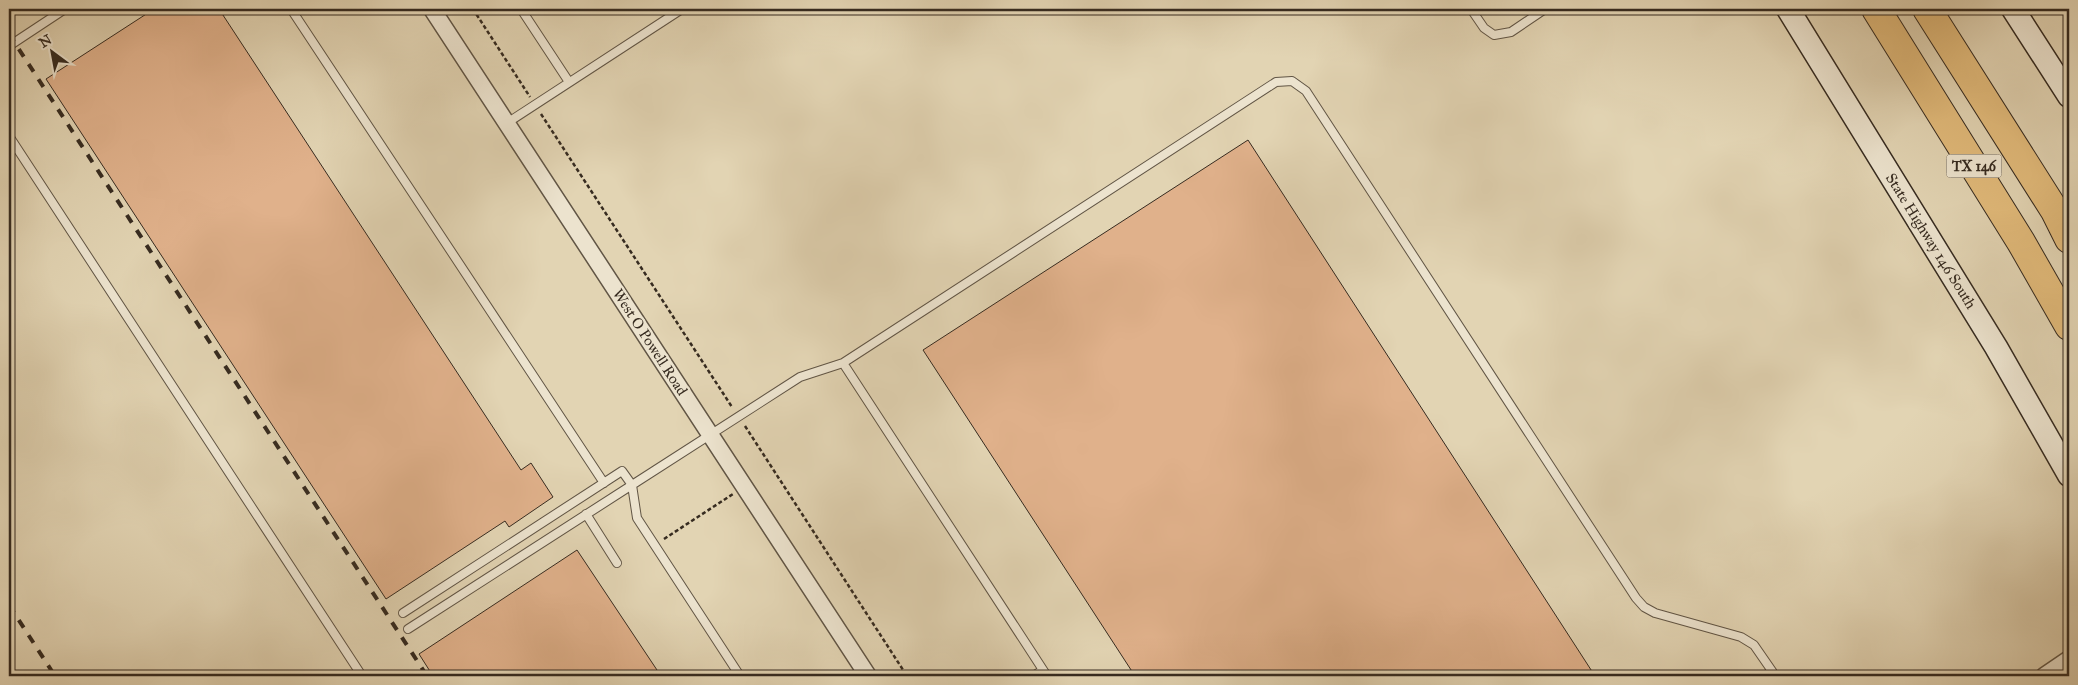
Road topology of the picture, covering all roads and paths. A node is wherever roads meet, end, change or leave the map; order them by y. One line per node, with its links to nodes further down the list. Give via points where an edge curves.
1 (65, 9): 13 (lane)
2 (291, 9): 25 (lane)
3 (432, 9): 17 (street, West O Powell Road)
4 (473, 9): 16 (path)
5 (522, 9): 14 (lane)
6 (682, 9): 14 (lane)
7 (1471, 9): 8 (lane, via 1484,28 1494,35 1511,32)
8 (1545, 9)
9 (1788, 9): 24 (main road, State Highway 146 South, via 1996,347)
10 (1876, 9): 20 (highway, TX 146, via 2021,242)
11 (1927, 9): 19 (highway, TX 146)
12 (2013, 9): 15 (main road)
13 (9, 46)
14 (569, 82): 16 (lane)
15 (2069, 96)
16 (535, 104): 17 (lane); 22 (path)
17 (507, 123): 23 (street, West O Powell Road)
18 (9, 136): 36 (lane)
19 (2069, 239)
20 (2069, 326)
21 (843, 363): 22 (lane, via 800,377); 34 (lane); 35 (lane, via 1276,82 1292,81 1306,91 1636,598 1655,613 1741,637 1754,645)
22 (738, 416): 23 (lane); 39 (path)
23 (711, 435): 26 (lane); 27 (street, West O Powell Road)
24 (2069, 475)
25 (604, 483): 26 (lane, via 622,471); 31 (lane)
26 (632, 486): 28 (lane); 29 (lane, via 637,518)
27 (744, 487): 29 (path); 38 (street, West O Powell Road)
28 (586, 514): 30 (lane); 32 (lane)
29 (654, 545): 37 (lane)
30 (617, 563)
31 (403, 613)
32 (408, 629)
33 (2069, 659): 42 (street)
34 (1044, 673): 40 (lane)
35 (1773, 674): 41 (lane)
36 (362, 676)
37 (740, 676)
38 (868, 676)
39 (908, 676)
40 (1033, 676)
41 (1764, 676)
42 (2044, 676)

